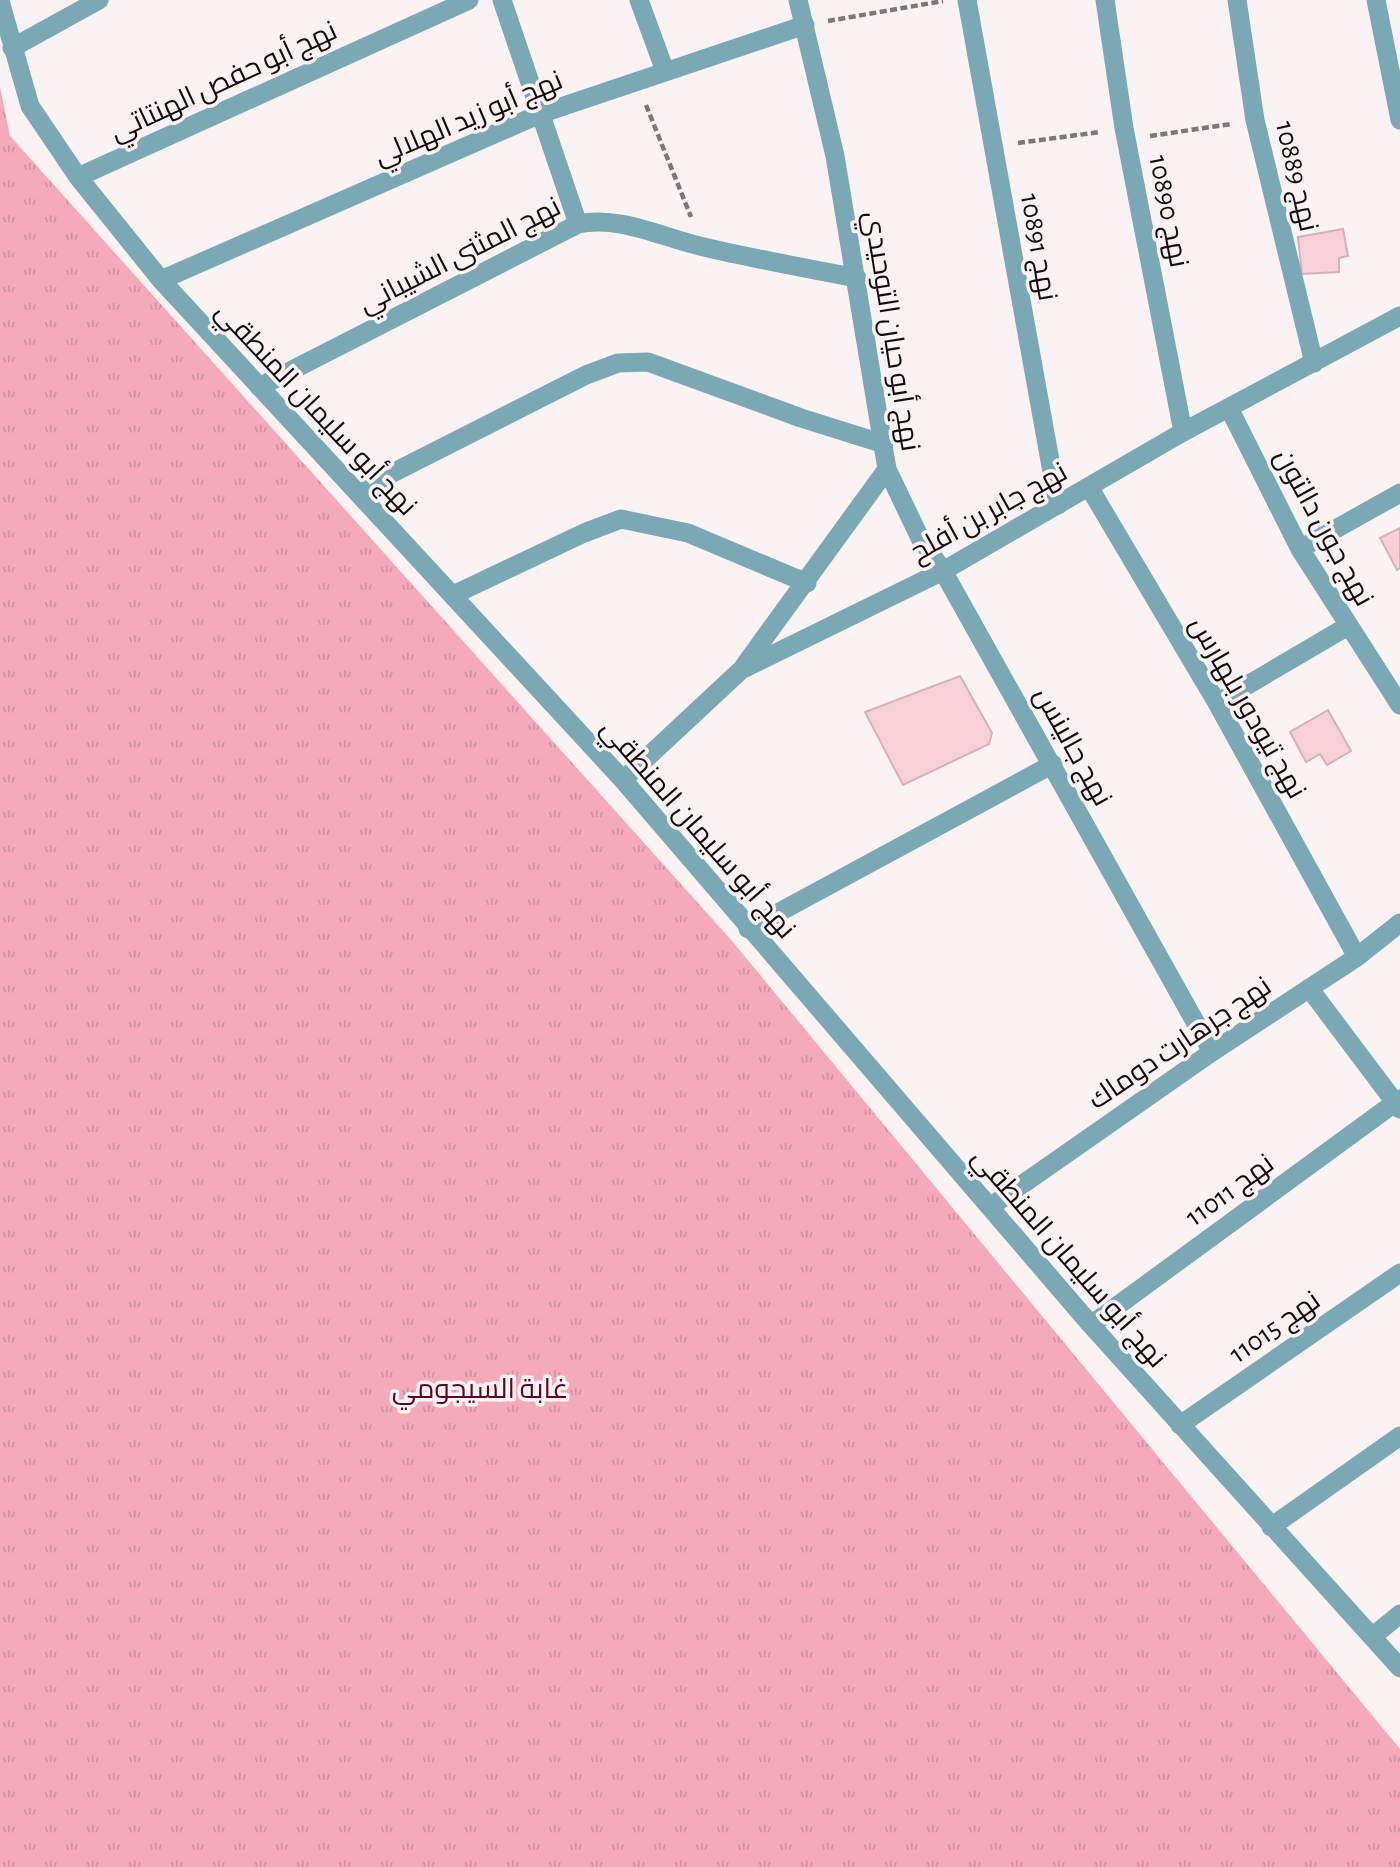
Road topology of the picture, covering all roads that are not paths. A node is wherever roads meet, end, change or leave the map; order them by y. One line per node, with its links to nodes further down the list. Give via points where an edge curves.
1 (99, 0): 12 (street)
2 (469, 0): 16 (street, نهج أبو حفص الهنتاتي)
3 (502, 0): 14 (street)
4 (639, 0): 13 (street)
5 (798, 0): 11 (street, نهج أبو حيان التوحيدي)
6 (967, 0): 30 (street, نهج 10891)
7 (1105, 0): 24 (street, نهج 10890)
8 (1237, 0): 21 (street, نهج 10889, via 1255,120)
9 (1376, 0): 15 (street)
10 (0, 1): 12 (street, نهج أبو سليمان المنطقي)
11 (804, 25): 13 (street, نهج أبو زيد الهلالي); 18 (street, نهج أبو حيان التوحيدي)
12 (12, 48): 16 (street, نهج أبو سليمان المنطقي, via 30,106)
13 (665, 71): 14 (street, نهج أبو زيد الهلالي)
14 (540, 114): 17 (street); 19 (street, نهج أبو زيد الهلالي)
15 (1400, 120)
16 (78, 177): 19 (street, نهج أبو سليمان المنطقي)
17 (578, 224): 18 (street, نهج المثنى الشيباني, via 609,222 703,247); 22 (street, نهج المثنى الشيباني)
18 (857, 278): 25 (street, نهج أبو حيان التوحيدي)
19 (161, 281): 22 (street, نهج أبو سليمان المنطقي)
20 (1400, 316): 21 (street, نهج جابر بن أفلح)
21 (1314, 363): 23 (street, نهج جابر بن أفلح)
22 (259, 387): 28 (street, نهج أبو سليمان المنطقي)
23 (1228, 408): 24 (street, نهج جابر بن أفلح); 31 (street, نهج جون دالتون)
24 (1184, 432): 27 (street, نهج جابر بن أفلح)
25 (884, 444): 26 (street, نهج أبو حيان التوحيدي); 28 (street, via 648,362 618,363)
26 (887, 469): 32 (street, نهج جالينس, via 915,529); 33 (street, نهج أبو حيان التوحيدي)
27 (1089, 487): 30 (street, نهج جابر بن أفلح); 37 (street, نهج تيودور بلهارس)
28 (357, 491): 34 (street, نهج أبو سليمان المنطقي)
29 (1400, 494): 31 (street)
30 (1058, 505): 32 (street, نهج جابر بن أفلح)
31 (1300, 549): 35 (street, نهج جون دالتون)
32 (943, 571): 36 (street, نهج جابر بن أفلح); 39 (street, نهج جالينس)
33 (807, 583): 34 (street, via 688,533 621,519); 36 (street, نهج أبو حيان التوحيدي)
34 (453, 595): 40 (street, نهج أبو سليمان المنطقي)
35 (1348, 626): 37 (street); 38 (street, نهج جون دالتون)
36 (741, 670): 40 (street, نهج جابر بن أفلح)
37 (1217, 703): 43 (street, نهج تيودور بلهارس)
38 (1400, 705)
39 (1053, 764): 42 (street); 45 (street, نهج جالينس)
40 (623, 780): 42 (street, نهج أبو سليمان المنطقي)
41 (1400, 923): 43 (street, نهج جرهارت دوماك)
42 (748, 929): 47 (street, نهج أبو سليمان المنطقي)
43 (1357, 957): 44 (street, نهج جرهارت دوماك)
44 (1309, 988): 45 (street, نهج جرهارت دوماك); 46 (street)
45 (1212, 1052): 47 (street, نهج جرهارت دوماك)
46 (1398, 1103): 49 (street, نهج 11011)
47 (989, 1208): 49 (street, نهج أبو سليمان المنطقي)
48 (1400, 1273): 50 (street, نهج 11015)
49 (1091, 1325): 50 (street, نهج أبو سليمان المنطقي)
50 (1181, 1425): 52 (street, نهج أبو سليمان المنطقي)
51 (1400, 1436): 52 (street)
52 (1272, 1527): 54 (street, نهج أبو سليمان المنطقي)
53 (1400, 1614): 54 (street)
54 (1373, 1636): 55 (street, نهج أبو سليمان المنطقي)
55 (1400, 1668)

